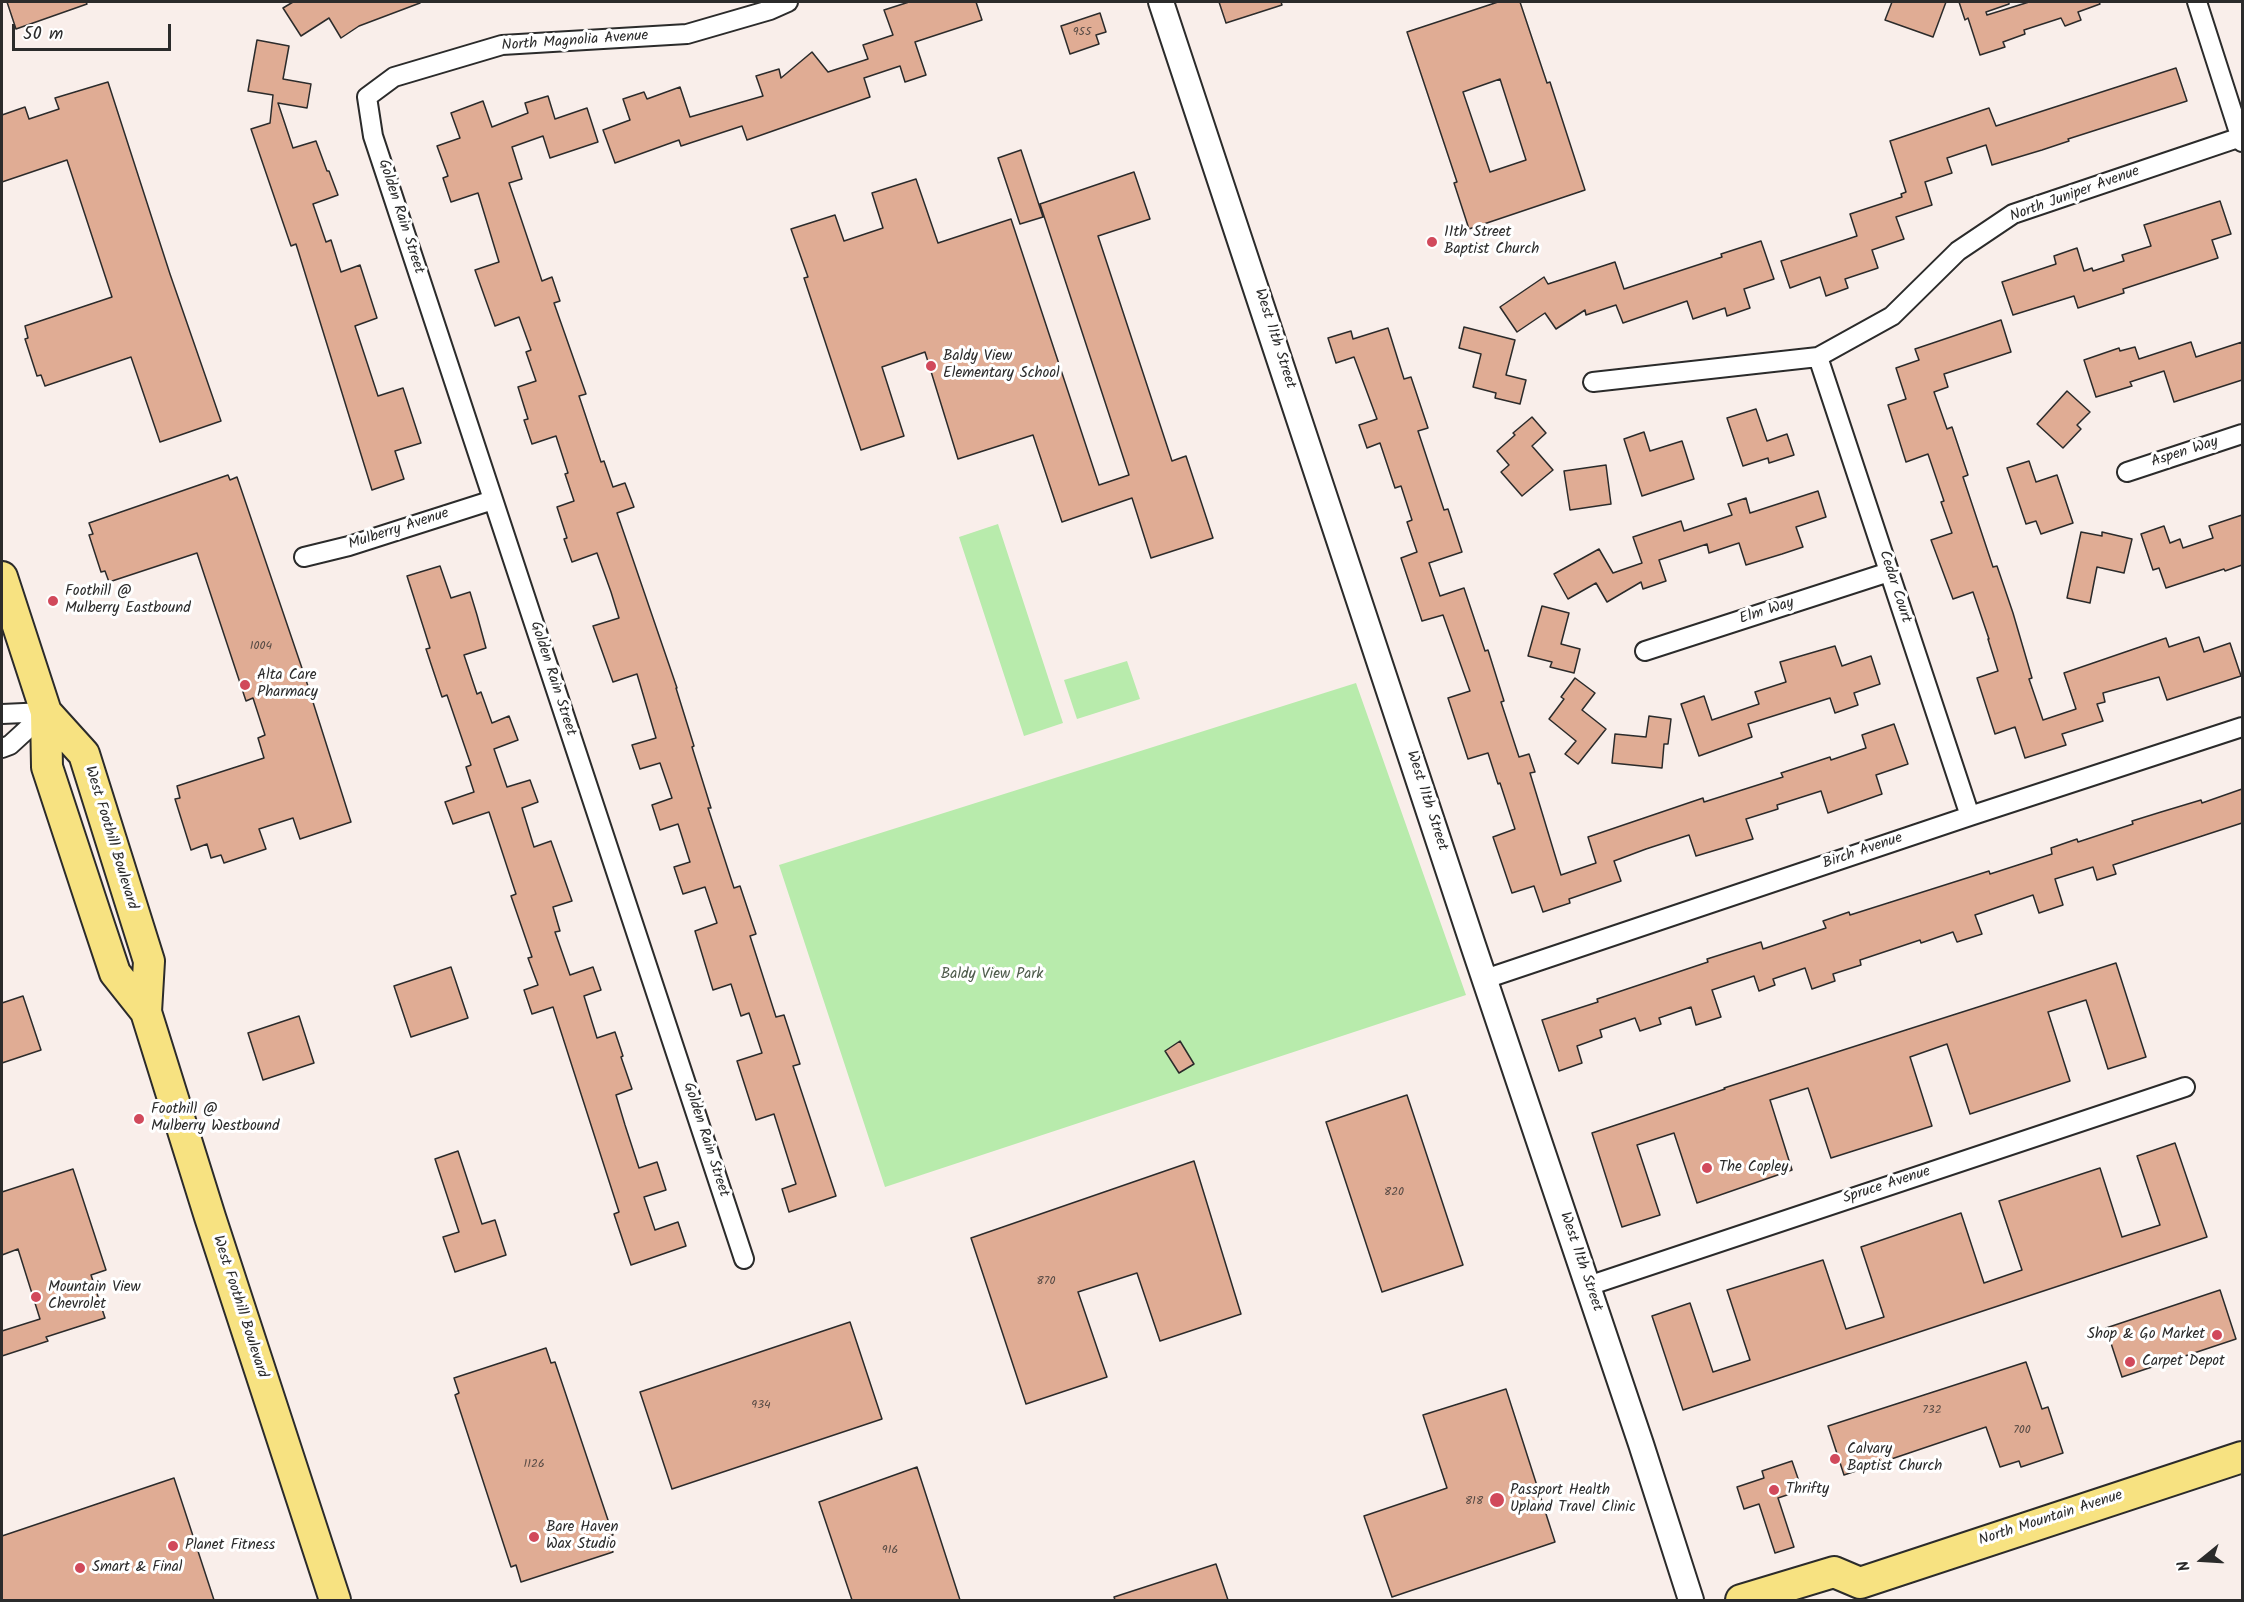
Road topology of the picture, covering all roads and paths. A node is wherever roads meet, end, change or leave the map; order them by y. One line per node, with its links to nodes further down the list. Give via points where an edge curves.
1 (788, 2): 4 (street, North Magnolia Avenue, via 687,34 502,45 394,77)
2 (1161, 2): 20 (street, West 11th Street)
3 (2197, 2): 5 (street)
4 (367, 97): 10 (street, Golden Rain Street, via 373,136)
5 (2242, 140): 6 (street, North Juniper Avenue, via 2013,214 1958,251 1892,316)
6 (1818, 357): 7 (street, North Juniper Avenue); 12 (street, Cedar Court)
7 (1593, 382)
8 (2242, 434): 9 (street, Aspen Way)
9 (2127, 472)
10 (493, 500): 11 (street, Mulberry Avenue); 23 (street, Golden Rain Street)
11 (304, 557)
12 (1889, 572): 14 (street, Elm Way); 19 (street, Cedar Court)
13 (2, 577): 15 (main road, West Foothill Boulevard)
14 (1645, 651)
15 (46, 712): 16 (street); 18 (street, via 10,746); 21 (main road, West Foothill Boulevard, via 47,767 96,916 115,973); 21 (main road, West Foothill Boulevard, via 84,754 149,961)
16 (2, 714)
17 (2242, 728): 19 (street, Birch Avenue)
18 (2, 748)
19 (1970, 816): 20 (street, Birch Avenue)
20 (1485, 979): 24 (street, West 11th Street)
21 (146, 1012): 27 (main road, West Foothill Boulevard)
22 (2185, 1087): 24 (street, Spruce Avenue)
23 (744, 1259)
24 (1588, 1286): 28 (street, West 11th Street)
25 (2242, 1457): 26 (main road, North Mountain Avenue)
26 (1855, 1592): 29 (main road, North Mountain Avenue, via 1834,1572)
27 (335, 1600)
28 (1691, 1600)
29 (1740, 1600)

